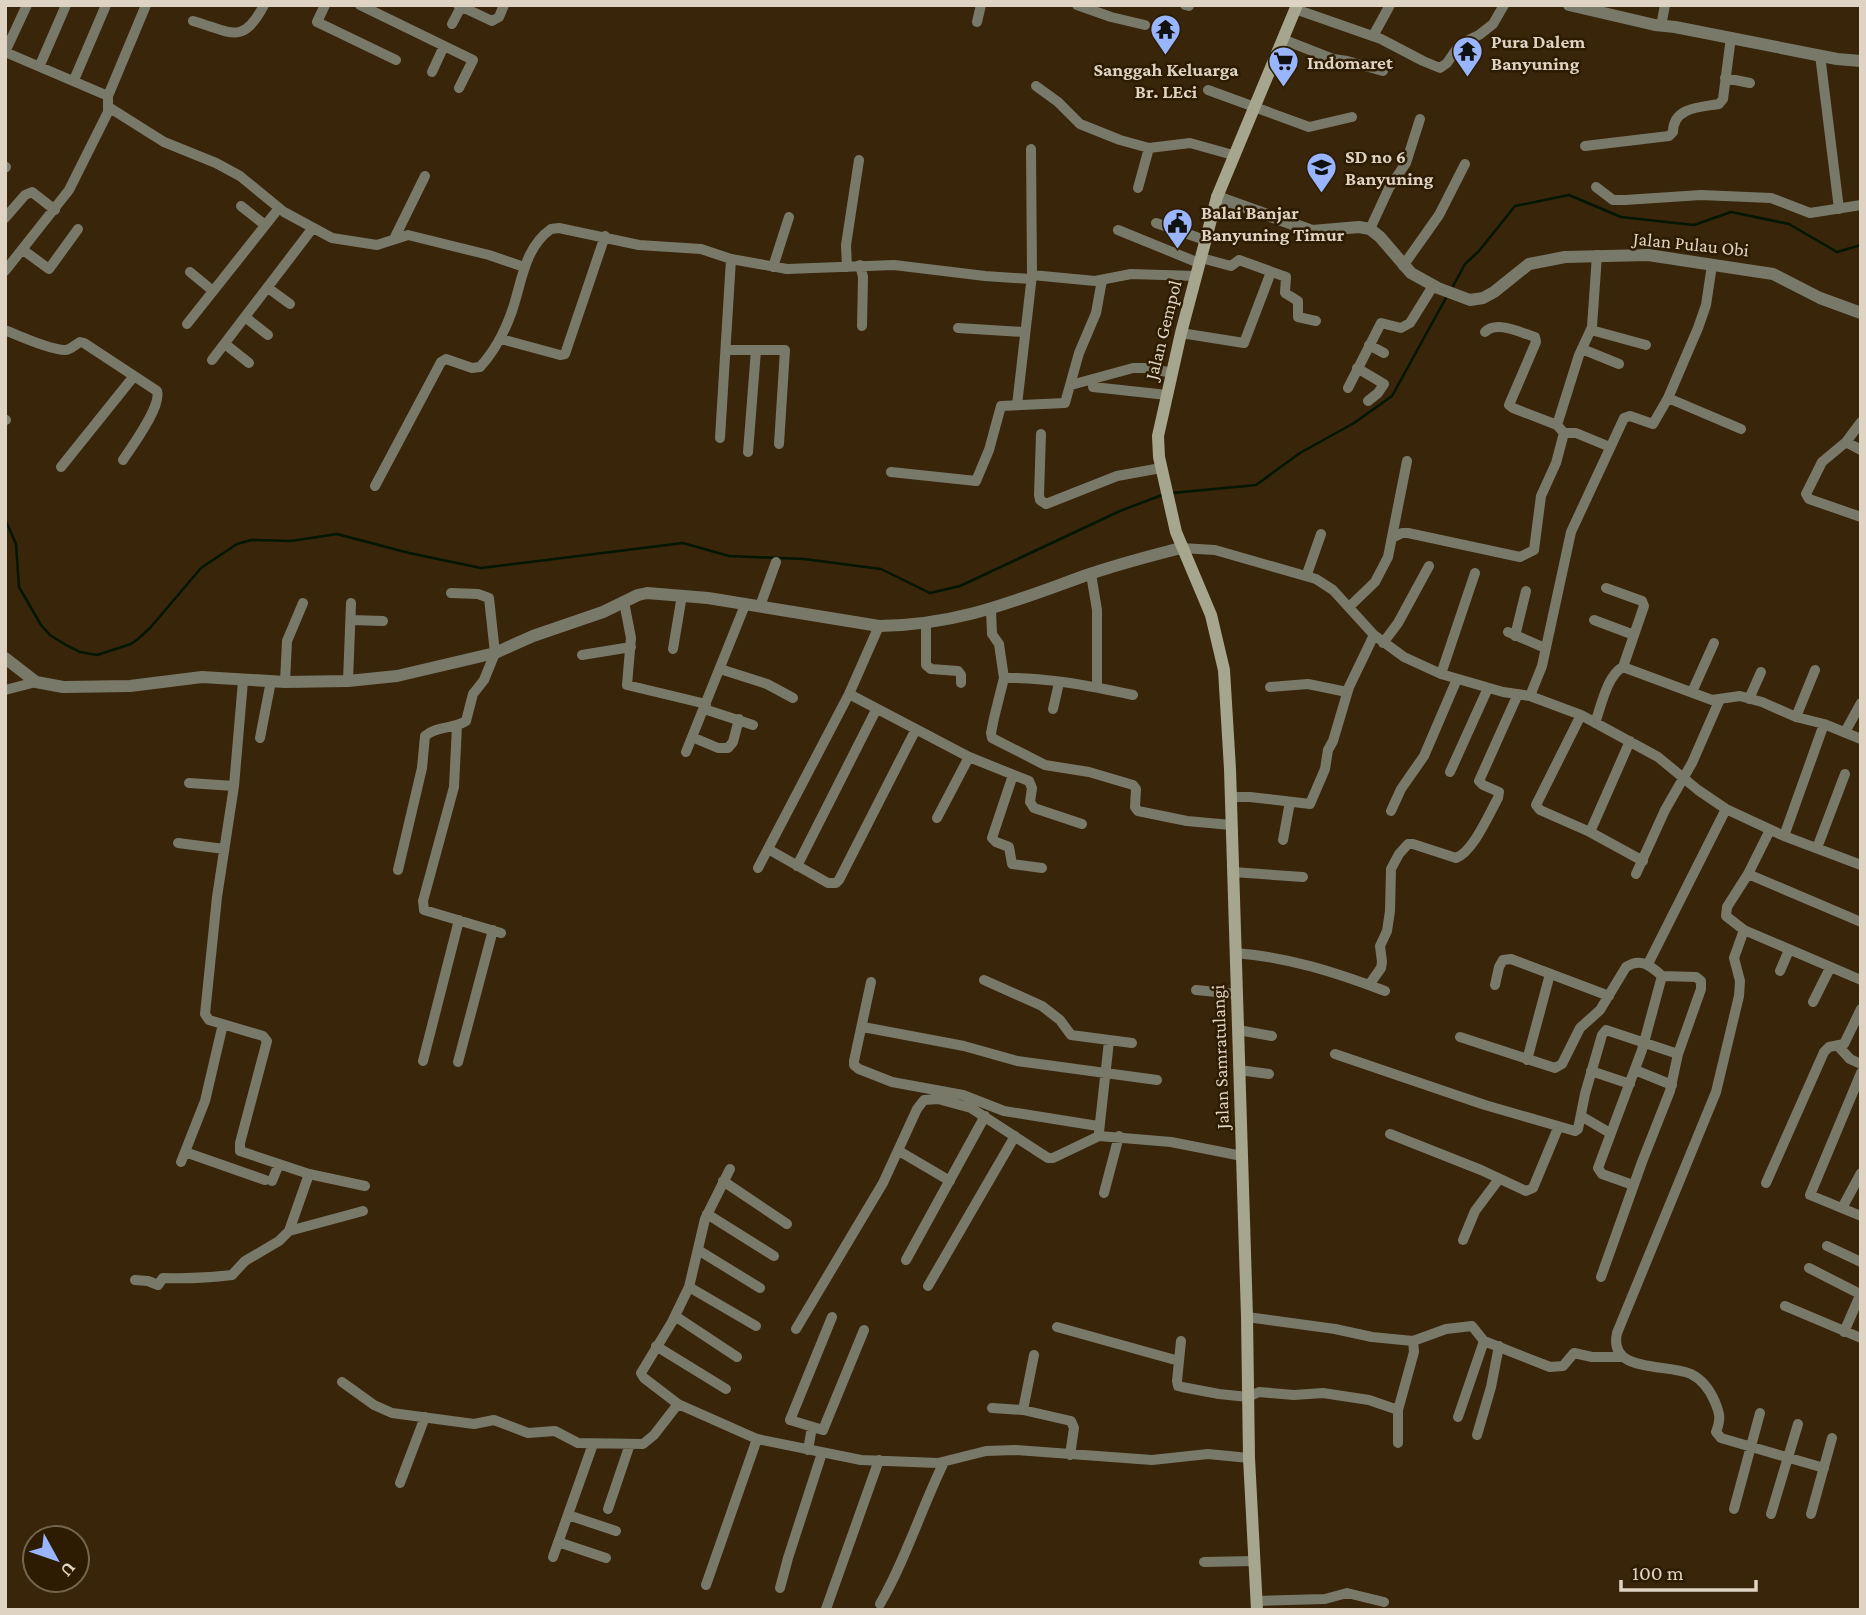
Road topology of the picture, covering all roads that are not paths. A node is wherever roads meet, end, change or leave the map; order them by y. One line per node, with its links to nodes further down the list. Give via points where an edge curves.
1 (27, 5): 29 (street, via 5,52)
2 (65, 5): 29 (street)
3 (106, 5): 33 (street)
4 (146, 5): 38 (street)
5 (264, 5): 17 (street, via 251,27 242,32)
6 (325, 5): 27 (street, via 317,22)
7 (360, 5): 25 (street)
8 (505, 5): 15 (street, via 492,21)
9 (981, 5): 18 (street)
10 (1077, 5): 20 (street)
11 (1390, 5): 22 (street)
12 (1504, 5): 22 (street, via 1493,24 1460,44 1440,68)
13 (1569, 5): 21 (street)
14 (1665, 5): 21 (street)
15 (460, 6): 19 (street)
16 (1296, 7): 22 (street); 24 (main road, Jalan Gempol)
17 (193, 21)
18 (977, 22)
19 (452, 24)
20 (1144, 25)
21 (1661, 26): 23 (street)
22 (1373, 36)
23 (1731, 37): 26 (street); 32 (street)
24 (1282, 39): 30 (street, via 1333,60); 40 (main road, Jalan Gempol)
25 (444, 46): 31 (street); 36 (street, via 472,60)
26 (1820, 55): 28 (street); 57 (street)
27 (396, 60)
28 (1861, 61)
29 (40, 65): 33 (street)
30 (1383, 71)
31 (432, 72)
32 (1725, 78): 34 (street); 43 (street, via 1721,102 1677,117 1669,136)
33 (74, 80): 38 (street)
34 (1750, 83)
35 (1036, 86): 44 (street, via 1075,121)
36 (459, 88)
37 (1208, 90): 40 (street)
38 (108, 96): 39 (street)
39 (110, 108): 55 (street, via 164,142 240,176); 56 (street)
40 (1253, 108): 41 (street, via 1309,127); 46 (main road, Jalan Gempol)
41 (1352, 117)
42 (1420, 120): 64 (street, via 1406,163)
43 (1585, 146)
44 (1149, 148): 46 (street, via 1190,143); 51 (street)
45 (1031, 149): 83 (street)
46 (1233, 155): 52 (main road, Jalan Gempol)
47 (859, 160): 78 (street)
48 (1465, 164): 75 (street, via 1439,215)
49 (425, 176): 67 (street)
50 (1597, 187): 57 (street, via 1613,200 1701,195 1771,198 1810,213)
51 (1138, 188)
52 (1217, 197): 64 (street, via 1312,230); 68 (main road, Jalan Gempol)
53 (1861, 205): 57 (street)
54 (242, 206): 61 (street)
55 (279, 208): 61 (street); 63 (street)
56 (55, 209): 59 (street, via 32,192); 69 (street)
57 (1839, 209)
58 (789, 217): 77 (street)
59 (5, 218)
60 (1156, 223): 68 (street)
61 (265, 225): 87 (street)
62 (79, 229): 69 (street, via 49,269)
63 (312, 229): 67 (street, via 348,242 377,245); 86 (street)
64 (1370, 229): 75 (street, Jalan Pulau Obi)
65 (1118, 230): 72 (street)
66 (605, 236): 71 (street, via 639,245 701,249); 76 (street, via 551,229); 101 (street, via 565,354)
67 (394, 239): 76 (street, via 408,234)
68 (1205, 240): 72 (main road, Jalan Gempol)
69 (23, 250): 79 (street)
70 (1597, 255): 74 (street, Jalan Pulau Obi); 85 (street, Jalan Pulau Obi, via 1529,264 1483,298 1470,300); 96 (street)
71 (732, 259): 77 (street); 106 (street)
72 (1200, 260): 81 (street, via 1231,266 1239,260); 82 (main road, Jalan Gempol)
73 (860, 265): 78 (street); 83 (street); 93 (street)
74 (1712, 265): 89 (street, Jalan Pulau Obi, via 1773,274 1820,298); 119 (street, via 1702,316)
75 (1403, 266): 85 (street, Jalan Pulau Obi)
76 (524, 267): 101 (street)
77 (773, 267): 78 (street)
78 (847, 267)
79 (5, 271)
80 (190, 272): 87 (street)
81 (1272, 272): 91 (street, via 1287,278 1285,293 1298,301 1299,318); 99 (street, via 1244,343)
82 (1196, 276): 84 (street, via 1132,274); 99 (main road, Jalan Gempol)
83 (1031, 277): 84 (street); 97 (street)
84 (1102, 280): 115 (street, via 1096,313)
85 (1435, 287): 103 (street, via 1410,323 1401,328 1381,323)
86 (268, 288): 88 (street); 90 (street)
87 (213, 291): 92 (street)
88 (289, 304)
89 (1860, 309)
90 (245, 317): 100 (street); 102 (street)
91 (1316, 321)
92 (187, 324)
93 (862, 326)
94 (958, 328): 97 (street)
95 (5, 330): 114 (street, via 62,350 84,343)
96 (1591, 330): 104 (street); 105 (street)
97 (1024, 332): 121 (street)
98 (1485, 332): 123 (street, via 1496,326 1535,337 1509,405)
99 (1181, 333): 113 (main road, Jalan Gempol)
100 (268, 335)
101 (501, 339): 137 (street, via 480,367 446,359 441,362)
102 (225, 344): 109 (street); 110 (street)
103 (1369, 345): 108 (street); 112 (street)
104 (1646, 345)
105 (1582, 349): 111 (street); 123 (street)
106 (726, 350): 107 (street); 126 (street)
107 (757, 350): 128 (street, via 785,350); 131 (street)
108 (1384, 353)
109 (212, 360)
110 (249, 363)
111 (1619, 364)
112 (1357, 368): 117 (street); 120 (street, via 1384,384)
113 (1172, 373): 115 (street, via 1133,368); 118 (main road, Jalan Gempol)
114 (134, 376): 132 (street, via 159,397); 134 (street)
115 (1071, 385): 121 (street, via 1062,404)
116 (1093, 387): 118 (street)
117 (1348, 388)
118 (1167, 395): 135 (main road, Jalan Gempol, via 1157,436)
119 (1668, 398): 124 (street); 129 (street, via 1653,424 1624,418)
120 (1368, 401)
121 (1017, 405): 136 (street, via 999,408 976,481)
122 (1861, 422): 127 (street)
123 (1560, 429): 129 (street); 141 (street, via 1556,463 1541,496 1534,550 1526,556 1408,533)
124 (1741, 429)
125 (1041, 434): 135 (street, via 1040,499 1046,504 1117,476)
126 (720, 438)
127 (1846, 442): 130 (street); 139 (street, via 1818,468 1807,497)
128 (779, 444)
129 (1610, 447): 169 (street, via 1571,532)
130 (1861, 450)
131 (748, 452)
132 (123, 460)
133 (1407, 461): 141 (street)
134 (61, 467)
135 (1161, 468): 138 (main road, Jalan Gempol)
136 (891, 472)
137 (375, 485)
138 (1171, 513): 142 (main road, Jalan Samratulangi)
139 (1861, 517)
140 (1321, 534): 147 (street)
141 (1392, 538): 157 (street, via 1383,569)
142 (1181, 548): 145 (street); 147 (street, via 1215,550); 226 (main road, Jalan Samratulangi, via 1218,637 1229,728)
143 (776, 562): 156 (street)
144 (1429, 566): 166 (street)
145 (1091, 573): 158 (street); 188 (street, via 1097,610)
146 (1475, 573): 178 (street)
147 (1307, 574): 157 (street)
148 (1606, 588): 165 (street, via 1644,603)
149 (1526, 591): 169 (street, via 1512,634)
150 (451, 593): 171 (street, via 489,598)
151 (682, 595): 152 (street, via 647,593); 155 (street); 170 (street)
152 (624, 602): 168 (street); 171 (street)
153 (303, 603): 185 (street, via 287,641)
154 (351, 603): 159 (street)
155 (745, 605): 156 (street); 175 (street)
156 (760, 606): 163 (street)
157 (1349, 607): 164 (street)
158 (991, 610): 162 (street); 179 (street, via 992,634 999,644)
159 (351, 620): 161 (street); 183 (street)
160 (1594, 620): 165 (street)
161 (383, 621)
162 (926, 624): 163 (street); 186 (street, via 926,665 958,671)
163 (878, 626): 194 (street)
164 (1374, 635): 166 (street); 192 (street)
165 (1634, 635): 174 (street)
166 (1383, 643): 178 (street)
167 (1714, 643): 193 (street)
168 (631, 647): 172 (street); 202 (street, via 627,685)
169 (1545, 648): 197 (street)
170 (673, 649)
171 (495, 653): 183 (street, via 397,676); 211 (street, via 473,694 466,721)
172 (582, 655)
173 (5, 658): 184 (street)
174 (1623, 667): 193 (street); 208 (street, via 1612,679)
175 (720, 668): 198 (street); 202 (street)
176 (1815, 670): 206 (street)
177 (1761, 672): 200 (street)
178 (1441, 674): 180 (street)
179 (1004, 678): 187 (street); 232 (street, via 991,733 995,740 1045,765 1133,785 1138,811)
180 (1457, 679): 190 (street); 229 (street, via 1424,756)
181 (243, 681): 182 (street); 184 (street, via 202,677 76,687); 225 (street)
182 (271, 681): 185 (street); 215 (street)
183 (348, 681): 185 (street)
184 (36, 682): 191 (street)
185 (285, 682)
186 (961, 683)
187 (1059, 683): 188 (street); 203 (street)
188 (1097, 687): 196 (street)
189 (1270, 687): 192 (street, via 1308,684)
190 (1488, 688): 195 (street); 220 (street)
191 (5, 690)
192 (1347, 692): 227 (street, via 1311,803)
193 (1692, 692): 199 (street)
194 (849, 694): 204 (street); 240 (street)
195 (1518, 694): 197 (street); 264 (street, via 1479,781 1499,792 1498,798 1469,848 1456,858 1413,844 1403,848 1395,860 1388,924 1380,946 1381,968)
196 (1133, 695)
197 (1530, 696): 205 (street)
198 (793, 698)
199 (1720, 699): 200 (street); 223 (street)
200 (1749, 699): 206 (street)
201 (1861, 703): 213 (street)
202 (705, 706): 207 (street); 214 (street)
203 (1053, 709)
204 (876, 710): 212 (street); 243 (street)
205 (1581, 715): 208 (street); 234 (street, via 1536,806)
206 (1796, 717): 209 (street)
207 (739, 719): 210 (street); 214 (street, via 728,748)
208 (1595, 723): 217 (street)
209 (1824, 724): 213 (street); 235 (street)
210 (752, 725)
211 (457, 726): 246 (street, via 425,736); 251 (street, via 454,787 424,910)
212 (915, 731): 219 (street); 243 (street, via 839,880 828,883)
213 (1845, 732): 216 (street)
214 (692, 737): 218 (street)
215 (260, 738)
216 (1861, 739)
217 (1630, 741): 223 (street); 234 (street)
218 (686, 752)
219 (969, 757): 222 (street); 230 (street)
220 (1450, 772)
221 (1845, 774): 238 (street)
222 (1013, 775): 231 (street, via 1031,784 1034,808); 245 (street, via 992,838 1009,847 1012,864)
223 (1683, 777): 228 (street); 241 (street)
224 (189, 783): 225 (street)
225 (234, 786): 239 (street)
226 (1230, 797): 227 (street); 232 (main road, Jalan Samratulangi)
227 (1290, 802): 236 (street)
228 (1726, 809): 233 (street); 256 (street)
229 (1391, 811)
230 (937, 818)
231 (1082, 824)
232 (1231, 825): 247 (main road, Jalan Samratulangi)
233 (1770, 830): 235 (street); 249 (street)
234 (1590, 832): 241 (street)
235 (1784, 836): 238 (street)
236 (1283, 841)
237 (178, 843): 239 (street)
238 (1817, 848): 242 (street)
239 (224, 849): 273 (street, via 204,1008 206,1017)
240 (768, 849): 243 (street); 244 (street)
241 (1643, 861): 248 (street)
242 (1861, 865)
243 (797, 866)
244 (758, 868)
245 (1042, 868)
246 (398, 870)
247 (1233, 872): 250 (street); 255 (main road, Jalan Samratulangi)
248 (1636, 874)
249 (1748, 874): 252 (street); 253 (street, via 1725,912)
250 (1303, 877)
251 (459, 920): 286 (street); 287 (street, via 497,931)
252 (1861, 922)
253 (1744, 930): 254 (street); 355 (street, via 1734,958 1740,987 1721,1074 1617,1333 1616,1350)
254 (1789, 950): 257 (street); 258 (street)
255 (1235, 953): 264 (street, via 1307,963); 268 (main road, Jalan Samratulangi)
256 (1648, 964): 260 (street); 269 (street, via 1626,967)
257 (1830, 968): 262 (street); 270 (street)
258 (1780, 971)
259 (1550, 974): 265 (street, via 1507,959 1500,963); 269 (street); 285 (street)
260 (1662, 976): 281 (street); 284 (street, via 1696,977 1702,984)
261 (984, 980): 279 (street, via 1042,1006 1071,1035)
262 (1861, 980)
263 (871, 982): 274 (street)
264 (1369, 985): 267 (street)
265 (1495, 985)
266 (1196, 990): 268 (street)
267 (1385, 991)
268 (1237, 994): 275 (main road, Jalan Samratulangi)
269 (1609, 996): 272 (street)
270 (1813, 1002)
271 (1861, 1009): 282 (street)
272 (1596, 1015): 276 (street); 285 (street, via 1580,1028 1559,1067)
273 (223, 1024): 308 (street, via 267,1041 239,1148); 308 (street, via 205,1101 183,1157 268,1181)
274 (863, 1027): 292 (street, via 1017,1061); 301 (street, via 854,1060 859,1069 892,1082 963,1095 1004,1111)
275 (1238, 1030): 277 (street); 289 (main road, Jalan Samratulangi)
276 (1606, 1030): 281 (street); 291 (street)
277 (1272, 1036)
278 (1460, 1037): 285 (street)
279 (1109, 1041): 280 (street); 292 (street)
280 (1132, 1043)
281 (1644, 1044): 284 (street); 290 (street)
282 (1839, 1046): 288 (street); 315 (street, via 1824,1052)
283 (1335, 1054): 300 (street)
284 (1678, 1054): 297 (street)
285 (1527, 1060)
286 (423, 1061)
287 (458, 1062)
288 (1861, 1064)
289 (1240, 1070): 293 (street); 307 (main road, Jalan Samratulangi)
290 (1635, 1070): 296 (street); 297 (street)
291 (1591, 1071): 296 (street); 299 (street)
292 (1106, 1073): 295 (street); 301 (street)
293 (1269, 1073)
294 (1861, 1073): 319 (street, via 1810,1195)
295 (1157, 1080)
296 (1630, 1084): 302 (street)
297 (1672, 1085): 316 (street)
298 (985, 1116): 304 (street); 306 (street, via 938,1099 924,1100); 314 (street)
299 (1581, 1116): 300 (street, via 1577,1131); 302 (street)
300 (1558, 1128): 312 (street, via 1531,1190)
301 (1098, 1131): 304 (street, via 1048,1158); 305 (street)
302 (1610, 1133): 316 (street, via 1598,1170)
303 (1390, 1134): 312 (street)
304 (1015, 1136): 334 (street)
305 (1119, 1136): 307 (street); 318 (street)
306 (899, 1151): 314 (street); 344 (street)
307 (1242, 1156): 341 (main road, Jalan Samratulangi)
308 (279, 1164): 310 (street)
309 (730, 1169): 313 (street)
310 (309, 1174): 317 (street); 324 (street)
311 (1860, 1175): 319 (street)
312 (1499, 1179): 325 (street, via 1475,1211)
313 (723, 1181): 321 (street); 323 (street)
314 (950, 1181): 329 (street)
315 (1766, 1183)
316 (1633, 1185): 332 (street)
317 (365, 1186)
318 (1104, 1193)
319 (1842, 1208): 322 (street)
320 (363, 1211): 324 (street)
321 (707, 1214): 327 (street); 328 (street)
322 (1861, 1216)
323 (787, 1224)
324 (289, 1231): 333 (street, via 232,1275 199,1280 163,1278 158,1285)
325 (1463, 1240)
326 (1827, 1246): 330 (street)
327 (698, 1250): 335 (street); 336 (street)
328 (774, 1256)
329 (906, 1259)
330 (1861, 1262)
331 (1809, 1268): 337 (street)
332 (1601, 1277)
333 (135, 1280)
334 (928, 1286)
335 (689, 1287): 339 (street); 342 (street)
336 (760, 1288)
337 (1861, 1294): 346 (street)
338 (1785, 1306): 346 (street)
339 (675, 1316): 351 (street); 354 (street)
340 (832, 1317): 368 (street, via 790,1420)
341 (1247, 1317): 349 (street); 359 (main road, Jalan Samratulangi)
342 (756, 1326)
343 (1057, 1327): 356 (street)
344 (796, 1329)
345 (864, 1330): 368 (street, via 823,1430)
346 (1844, 1332): 347 (street)
347 (1861, 1338)
348 (1181, 1341): 356 (street)
349 (1413, 1341): 350 (street, via 1465,1326 1472,1326); 363 (street)
350 (1485, 1341): 352 (street); 365 (street)
351 (656, 1346): 358 (street); 360 (street, via 641,1375)
352 (1500, 1346): 355 (street, via 1550,1367 1563,1366 1574,1353); 369 (street)
353 (1034, 1355): 362 (street)
354 (737, 1357)
355 (1623, 1357): 375 (street, via 1695,1376 1710,1389 1720,1414 1718,1435)
356 (1179, 1361): 359 (street, via 1178,1386)
357 (342, 1382): 366 (street, via 382,1410)
358 (726, 1389)
359 (1248, 1397): 363 (street, via 1259,1392 1323,1393); 379 (main road, Jalan Samratulangi)
360 (678, 1404): 371 (street); 374 (street, via 650,1440)
361 (992, 1408): 362 (street)
362 (1023, 1410): 378 (street, via 1071,1421)
363 (1398, 1410): 372 (street)
364 (1760, 1413): 375 (street)
365 (1458, 1417)
366 (425, 1418): 373 (street, via 479,1424 494,1420 523,1432 550,1430 572,1442); 384 (street)
367 (1798, 1424): 380 (street)
368 (812, 1427): 376 (street)
369 (1477, 1435)
370 (1832, 1438): 383 (street)
371 (757, 1439): 376 (street); 396 (street)
372 (1398, 1443)
373 (593, 1444): 374 (street); 389 (street)
374 (630, 1444): 385 (street)
375 (1751, 1446): 380 (street); 386 (street)
376 (807, 1450): 377 (street)
377 (822, 1453): 381 (street); 397 (street)
378 (1070, 1455): 379 (street, via 1152,1460 1208,1454); 382 (street, via 991,1451)
379 (1249, 1458): 394 (main road, Jalan Samratulangi)
380 (1788, 1458): 383 (street); 387 (street)
381 (880, 1460): 382 (street); 401 (street)
382 (944, 1462): 399 (street, via 896,1578)
383 (1824, 1468): 388 (street)
384 (400, 1483)
385 (608, 1509)
386 (1734, 1509)
387 (1771, 1514)
388 (1811, 1514)
389 (568, 1515): 390 (street); 391 (street)
390 (616, 1531)
391 (558, 1542): 392 (street); 393 (street)
392 (553, 1557)
393 (606, 1558)
394 (1254, 1561): 395 (street); 400 (main road, Jalan Samratulangi)
395 (1204, 1563)
396 (706, 1585)
397 (780, 1588)
398 (1384, 1602): 400 (street, via 1347,1593 1325,1600)
399 (880, 1604)
400 (1257, 1605)
401 (826, 1609)

